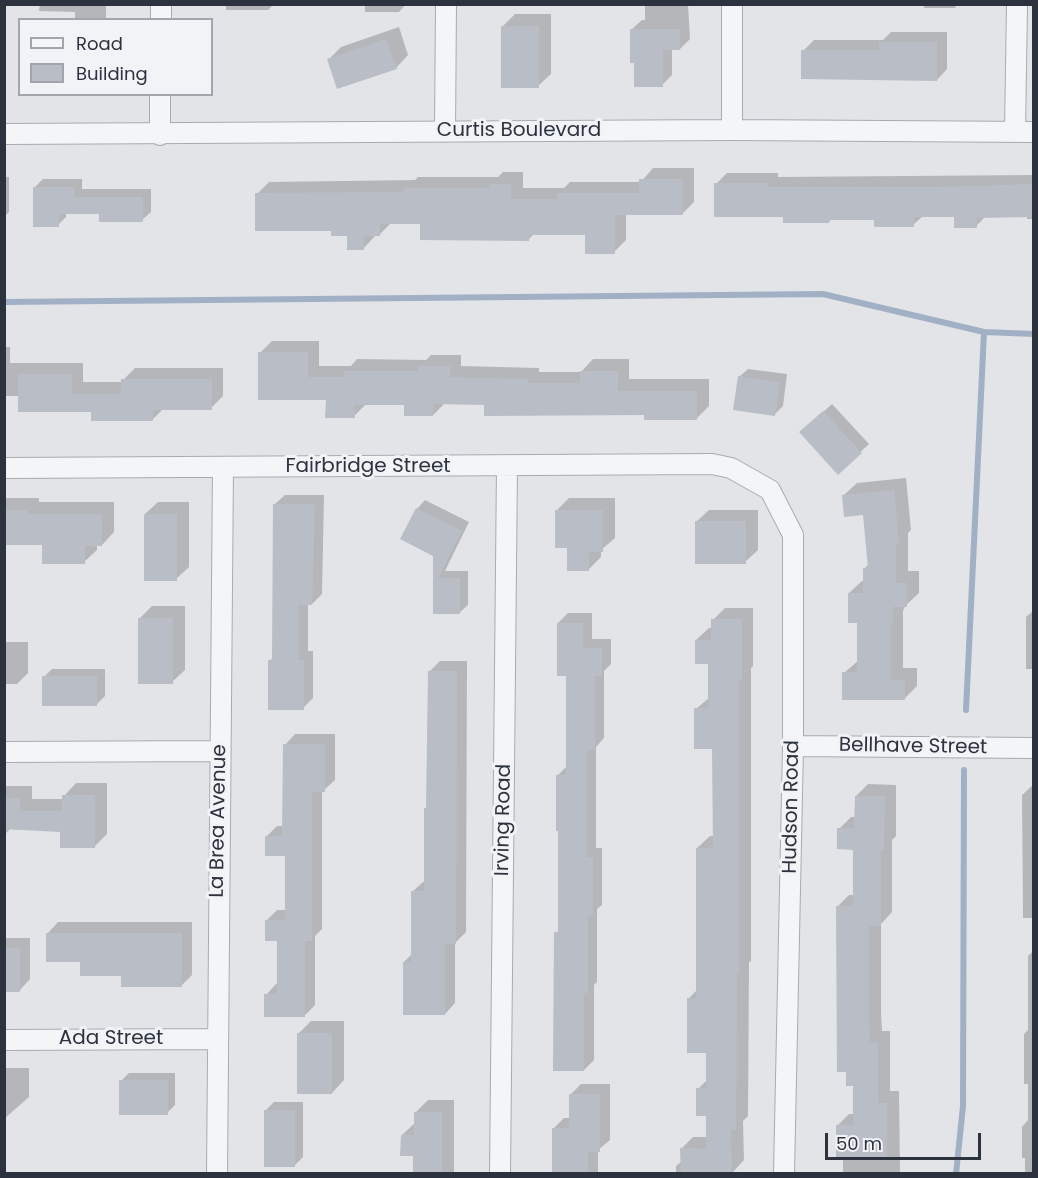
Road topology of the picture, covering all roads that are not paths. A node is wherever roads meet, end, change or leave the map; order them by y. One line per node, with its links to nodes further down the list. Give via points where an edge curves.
1 (447, 4): 6 (street)
2 (732, 4): 5 (street)
3 (1017, 4): 7 (street)
4 (160, 96): 9 (street)
5 (732, 130): 6 (street, Curtis Boulevard); 7 (street, Curtis Boulevard)
6 (445, 132): 9 (street, Curtis Boulevard)
7 (1024, 132)
8 (4, 134): 9 (street, Curtis Boulevard)
9 (160, 135)
10 (507, 466): 12 (street, Fairbridge Street); 13 (street, Fairbridge Street); 21 (street, Irving Road)
11 (4, 468): 12 (street, Fairbridge Street)
12 (223, 468): 16 (street, La Brea Avenue)
13 (731, 468): 14 (street, Hudson Road, via 770,490 793,535)
14 (793, 746): 15 (street, Bellhave Street); 22 (street, Hudson Road)
15 (1034, 748)
16 (220, 751): 17 (street); 18 (street, La Brea Avenue)
17 (4, 752)
18 (217, 1039): 19 (street, Ada Street); 20 (street, La Brea Avenue)
19 (4, 1040)
20 (217, 1173)
21 (500, 1173)
22 (784, 1173)

